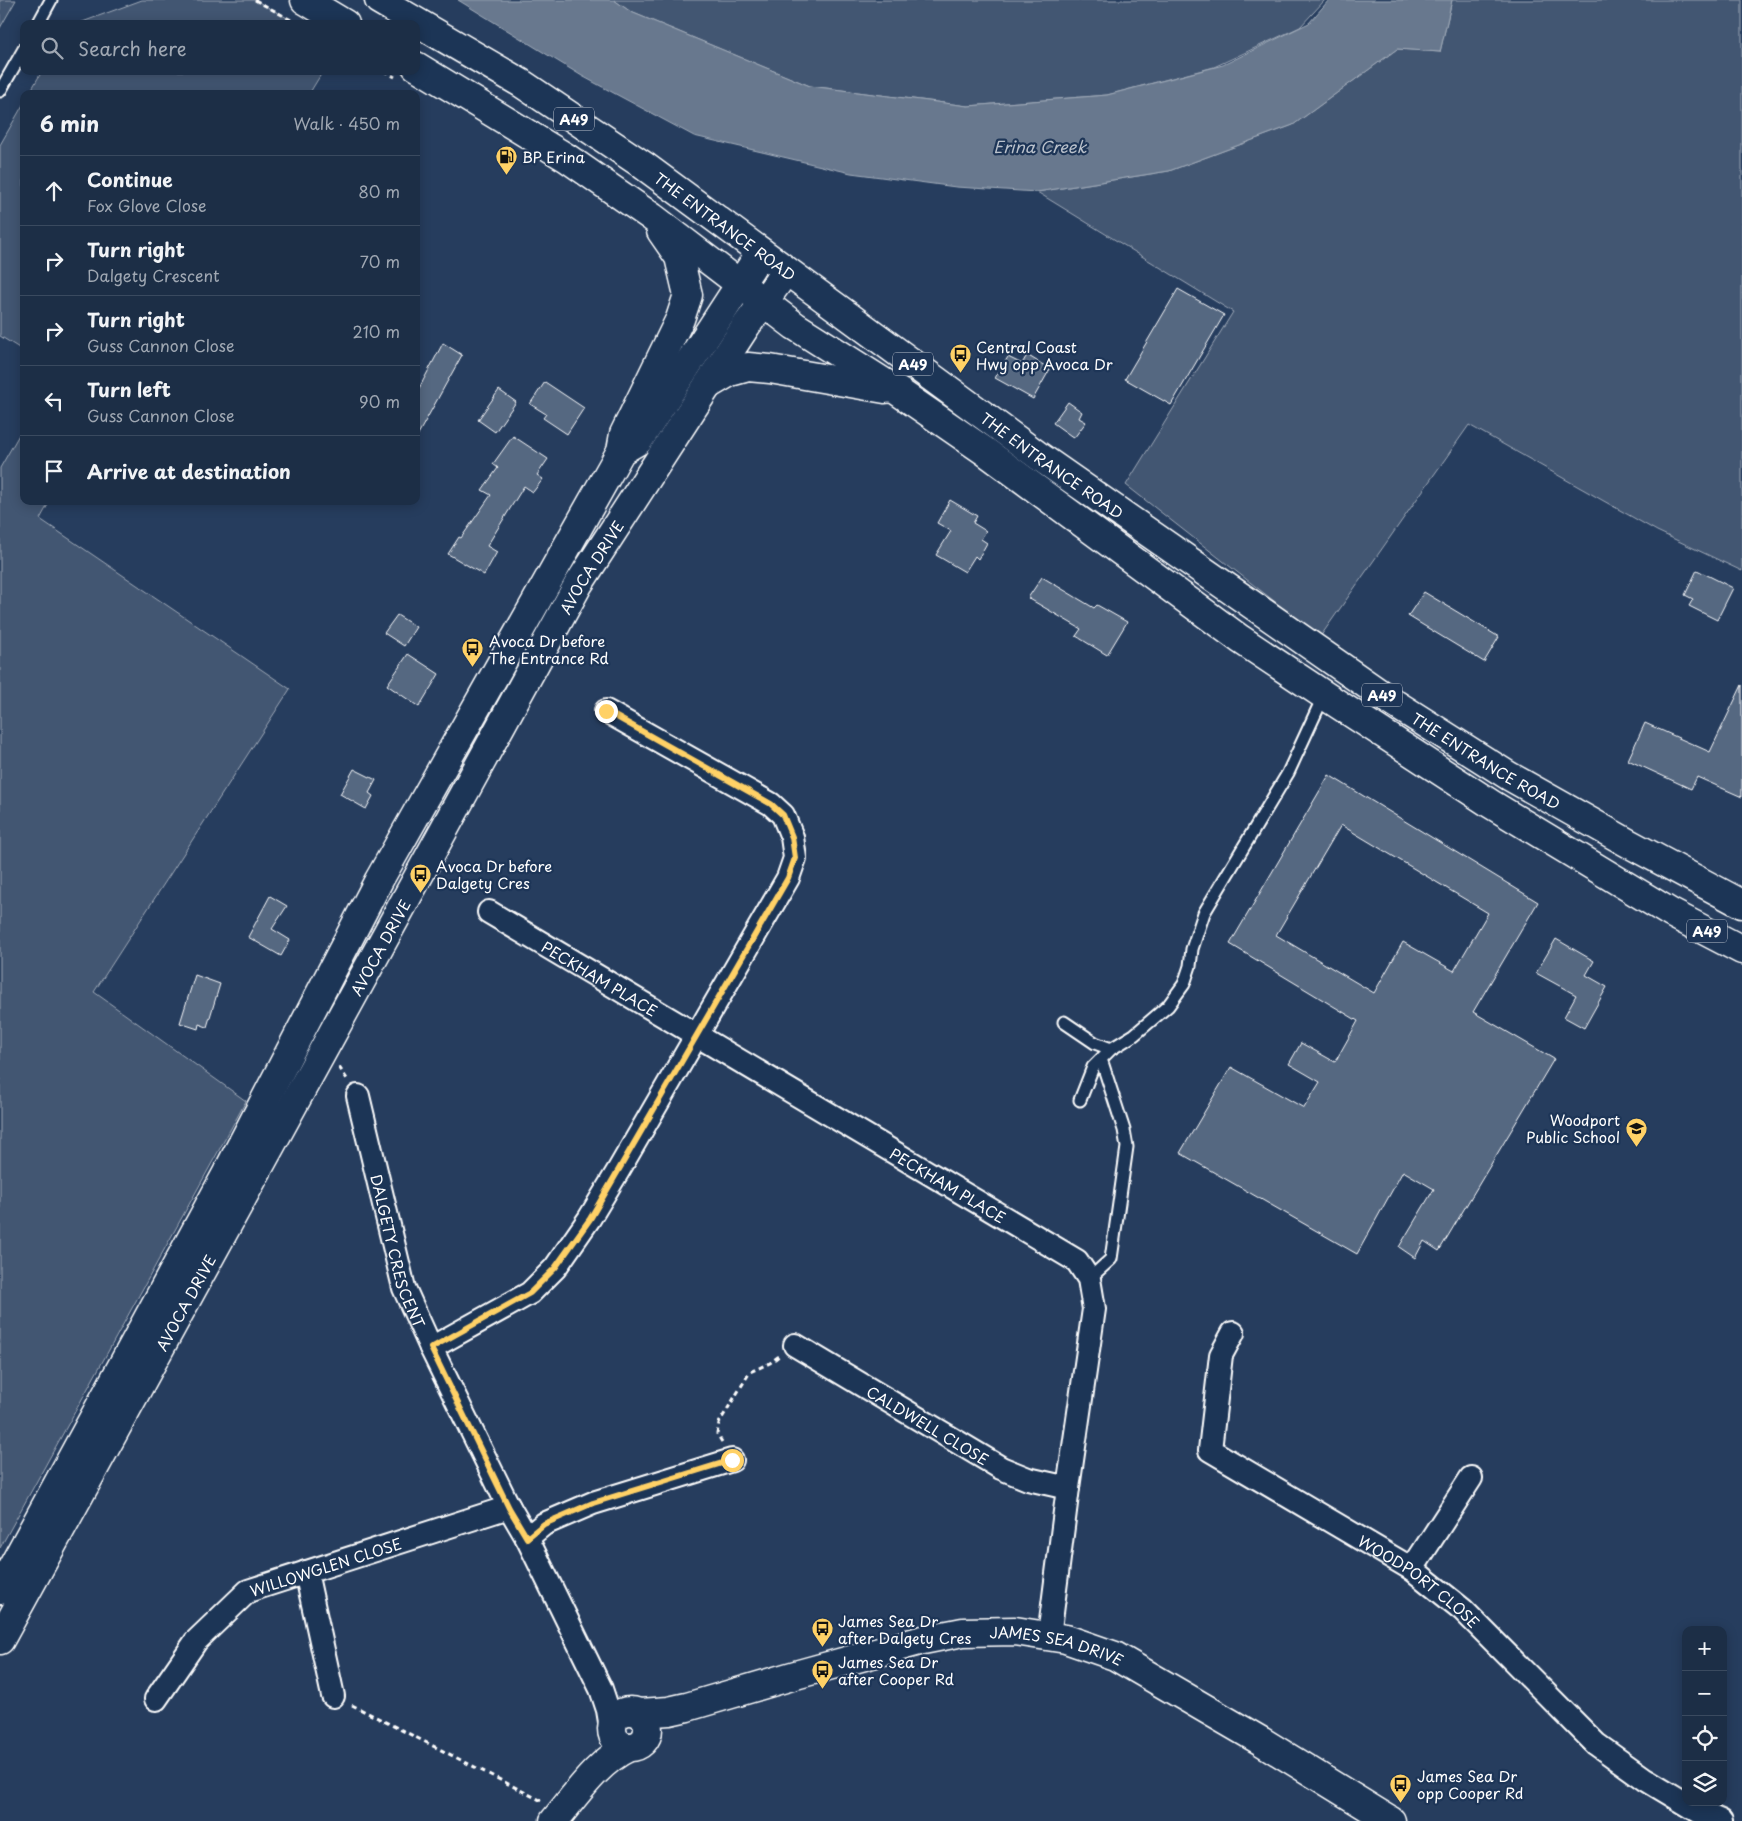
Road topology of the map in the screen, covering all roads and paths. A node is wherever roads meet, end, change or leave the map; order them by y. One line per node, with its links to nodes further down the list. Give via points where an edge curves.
1 (51, 0): 5 (lane)
2 (255, 0): 6 (path)
3 (305, 0): 7 (main road)
4 (378, 0): 8 (main road, THE ENTRANCE ROAD / A49)
5 (40, 20)
6 (291, 20)
7 (338, 20)
8 (412, 20)
9 (420, 24): 14 (main road, THE ENTRANCE ROAD / A49, via 521,83 643,165)
10 (20, 56): 12 (lane)
11 (411, 75): 13 (main road, THE ENTRANCE ROAD / A49, via 567,158)
12 (0, 91)
13 (652, 217): 16 (main road, THE ENTRANCE ROAD / A49); 20 (main road, via 679,256 688,295 680,319 624,434)
14 (761, 252): 15 (main road, THE ENTRANCE ROAD / A49); 16 (main road, AVOCA DRIVE)
15 (786, 271): 17 (main road, AVOCA DRIVE); 23 (main road, THE ENTRANCE ROAD / A49, via 1040,458 1389,700 1510,776 1628,844)
16 (740, 283): 17 (main road, THE ENTRANCE ROAD / A49); 20 (main road, AVOCA DRIVE, via 638,441)
17 (764, 302): 18 (main road, AVOCA DRIVE); 19 (main road, THE ENTRANCE ROAD / A49, via 795,326)
18 (708, 385): 19 (main road, via 730,372 748,367); 46 (main road, AVOCA DRIVE, via 578,585)
19 (899, 392): 21 (main road, THE ENTRANCE ROAD / A49, via 1240,639)
20 (621, 451): 44 (main road, AVOCA DRIVE, via 378,880 226,1175)
21 (1324, 695): 25 (main road, THE ENTRANCE ROAD / A49, via 1491,804 1671,913); 28 (lane, via 1288,773 1204,913 1184,984 1168,1006 1134,1035)
22 (606, 711): 27 (street, via 771,804 783,815 792,837 795,858 788,878)
23 (1742, 904)
24 (489, 912): 27 (street, PECKHAM PLACE)
25 (1742, 950)
26 (1064, 1022): 28 (lane, via 1095,1043)
27 (696, 1035): 32 (street, PECKHAM PLACE, via 1077,1261); 35 (street, via 590,1219 555,1268 530,1293)
28 (1111, 1049): 29 (lane)
29 (1101, 1059): 31 (lane, via 1093,1067); 32 (lane, via 1127,1147 1110,1259)
30 (358, 1096): 35 (street, DALGETY CRESCENT, via 404,1288)
31 (1080, 1100)
32 (1089, 1279): 39 (street, PECKHAM PLACE, via 1094,1308)
33 (1233, 1333): 42 (street, WOODPORT CLOSE, via 1221,1355 1210,1450)
34 (795, 1345): 39 (street, CALDWELL CLOSE, via 1001,1468 1028,1479)
35 (431, 1348): 40 (street, DALGETY CRESCENT)
36 (765, 1365): 37 (path, via 750,1372 719,1422 717,1434)
37 (732, 1460): 41 (street, via 593,1503 544,1524)
38 (1471, 1478): 42 (street)
39 (1068, 1488): 45 (street, PECKHAM PLACE)
40 (509, 1508): 41 (street, DALGETY CRESCENT); 43 (street, WILLOWGLEN CLOSE)
41 (527, 1538): 49 (street, DALGETY CRESCENT, via 601,1689 608,1710)
42 (1412, 1569): 51 (street, WOODPORT CLOSE, via 1463,1610 1596,1744)
43 (306, 1572): 47 (street); 48 (street, WILLOWGLEN CLOSE, via 248,1591 196,1641)
44 (0, 1590)
45 (1049, 1636): 49 (main road, JAMES SEA DRIVE, via 1015,1631 962,1632 923,1640 687,1707); 52 (main road, JAMES SEA DRIVE, via 1115,1656)
46 (0, 1640)
47 (333, 1696): 50 (path)
48 (156, 1699)
49 (629, 1728): 50 (main road, via 582,1786)
50 (550, 1812)
51 (1704, 1817): 53 (street, WOODPORT CLOSE)
52 (1391, 1821)
53 (1721, 1821)

